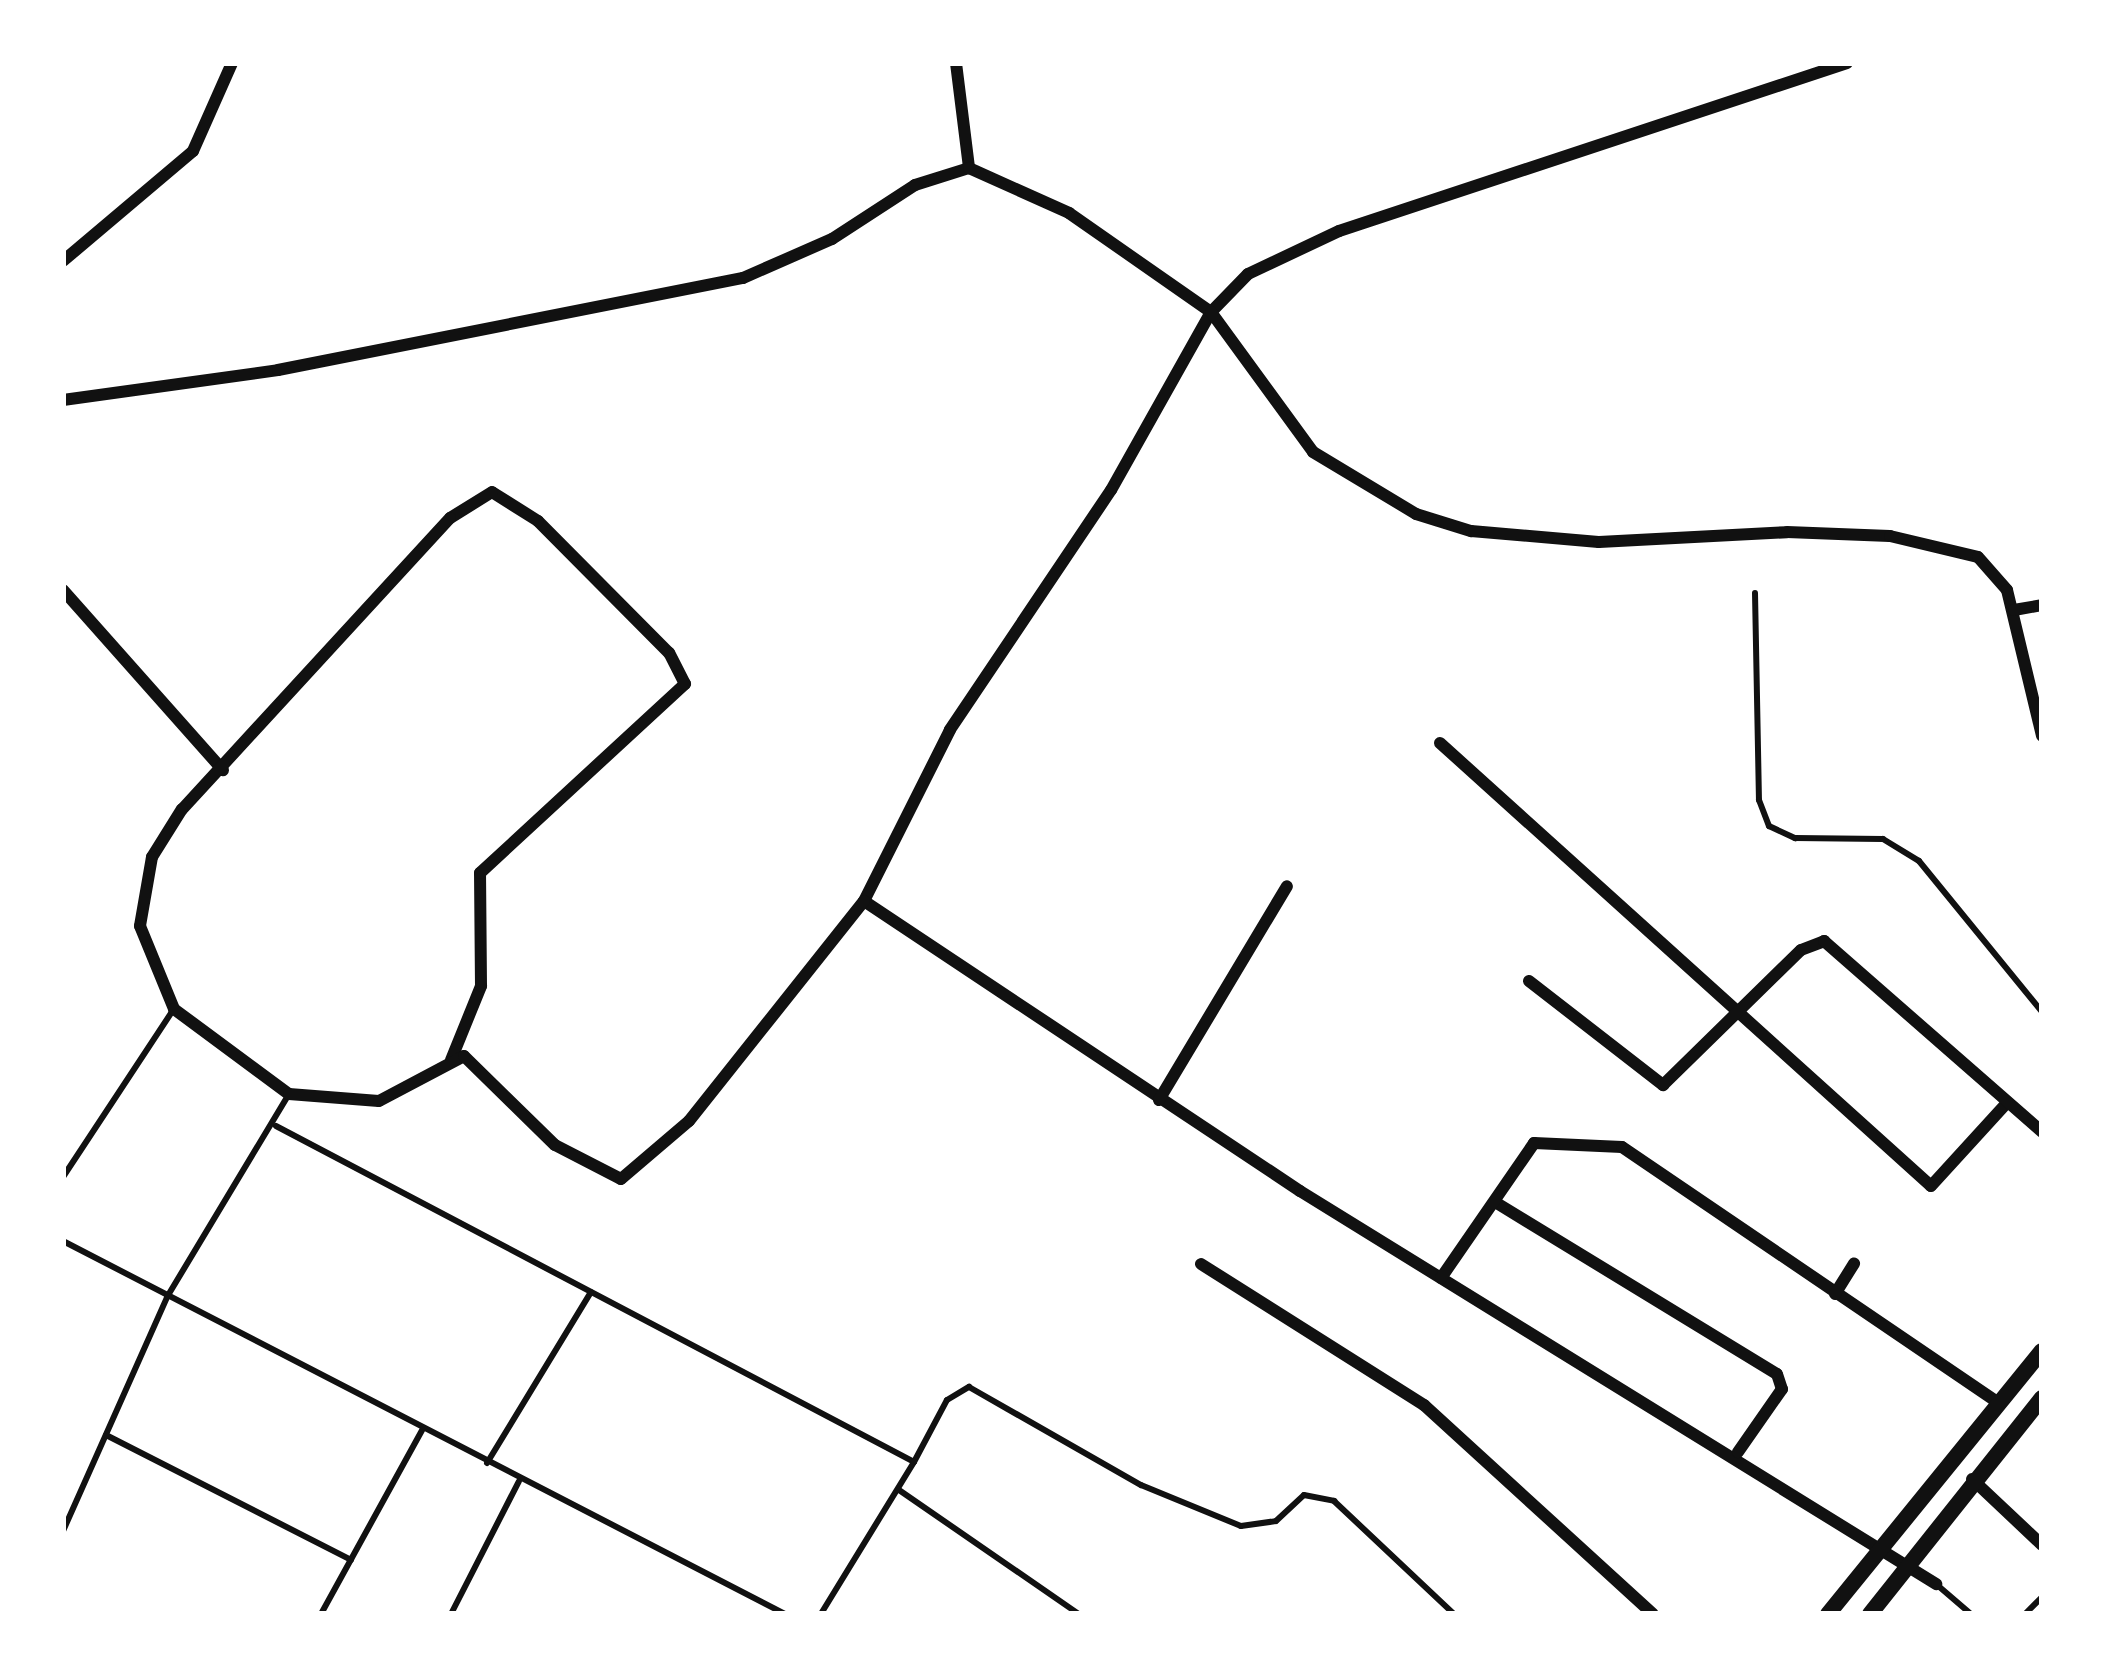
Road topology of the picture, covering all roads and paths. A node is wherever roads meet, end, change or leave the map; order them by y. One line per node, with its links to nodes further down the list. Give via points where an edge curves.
1 (232, 63): 5 (street, via 193,151)
2 (956, 63): 4 (street)
3 (1847, 63): 6 (street, via 1339,231 1248,274)
4 (969, 168): 6 (street, via 1069,213); 7 (street, via 915,185 832,239 743,278 278,370)
5 (63, 261)
6 (1210, 312): 11 (street, via 1313,452 1416,514 1471,531 1599,542 1786,532 1944,543 1994,571); 16 (street, via 1111,490 950,730)
7 (63, 400)
8 (63, 590): 14 (street)
9 (1755, 593): 19 (lane, via 1759,800 1769,826 1795,838 1883,839 1919,861)
10 (2042, 605): 11 (street)
11 (2014, 610): 12 (street)
12 (2042, 736)
13 (1440, 743): 20 (street)
14 (223, 770): 18 (street, via 182,809 140,894 140,926); 21 (street, via 450,518 492,492 538,521 670,653 685,684 672,703 480,874 482,986)
15 (1287, 886): 23 (street)
16 (864, 901): 21 (street, via 689,1120 621,1179 592,1173 483,1068); 23 (street)
17 (1529, 981): 20 (street, via 1663,1085)
18 (174, 1009): 22 (street); 27 (lane)
19 (2042, 1012)
20 (1734, 1013): 24 (street, via 1824,941); 24 (street, via 1931,1186)
21 (451, 1060): 22 (street, via 379,1101)
22 (289, 1094): 25 (lane)
23 (1160, 1100): 32 (street)
24 (2005, 1106): 26 (street)
25 (276, 1126): 33 (lane); 35 (lane)
26 (2042, 1132)
27 (63, 1177)
28 (1495, 1202): 32 (street); 34 (street, via 1534,1143 1622,1147); 41 (street, via 1777,1374 1782,1389)
29 (63, 1241): 35 (lane)
30 (1201, 1264): 60 (street, via 1424,1405)
31 (1854, 1264): 34 (street)
32 (1441, 1278): 41 (street)
33 (591, 1292): 42 (lane); 43 (lane)
34 (1835, 1294): 38 (street)
35 (167, 1297): 39 (lane); 40 (lane)
36 (2042, 1351): 38 (main road)
37 (2042, 1398): 44 (main road)
38 (1998, 1403): 48 (main road)
39 (422, 1430): 43 (lane); 50 (lane)
40 (106, 1435): 47 (lane); 50 (lane)
41 (1738, 1452): 48 (street)
42 (914, 1462): 46 (lane); 59 (lane, via 947,1400 969,1388 1141,1485 1241,1526 1276,1521 1304,1495 1334,1501)
43 (486, 1464): 45 (lane)
44 (1971, 1479): 49 (street); 51 (main road)
45 (520, 1481): 55 (lane); 56 (lane)
46 (899, 1490): 57 (lane); 58 (lane)
47 (63, 1531)
48 (1883, 1544): 51 (street); 61 (main road)
49 (2042, 1545)
50 (351, 1560): 54 (lane)
51 (1909, 1561): 52 (street); 62 (main road)
52 (1936, 1584): 63 (lane)
53 (2042, 1597): 64 (lane)
54 (321, 1614)
55 (451, 1614)
56 (785, 1614)
57 (821, 1614)
58 (1078, 1614)
59 (1454, 1614)
60 (1654, 1614)
61 (1828, 1614)
62 (1870, 1614)
63 (1971, 1614)
64 (2025, 1614)

